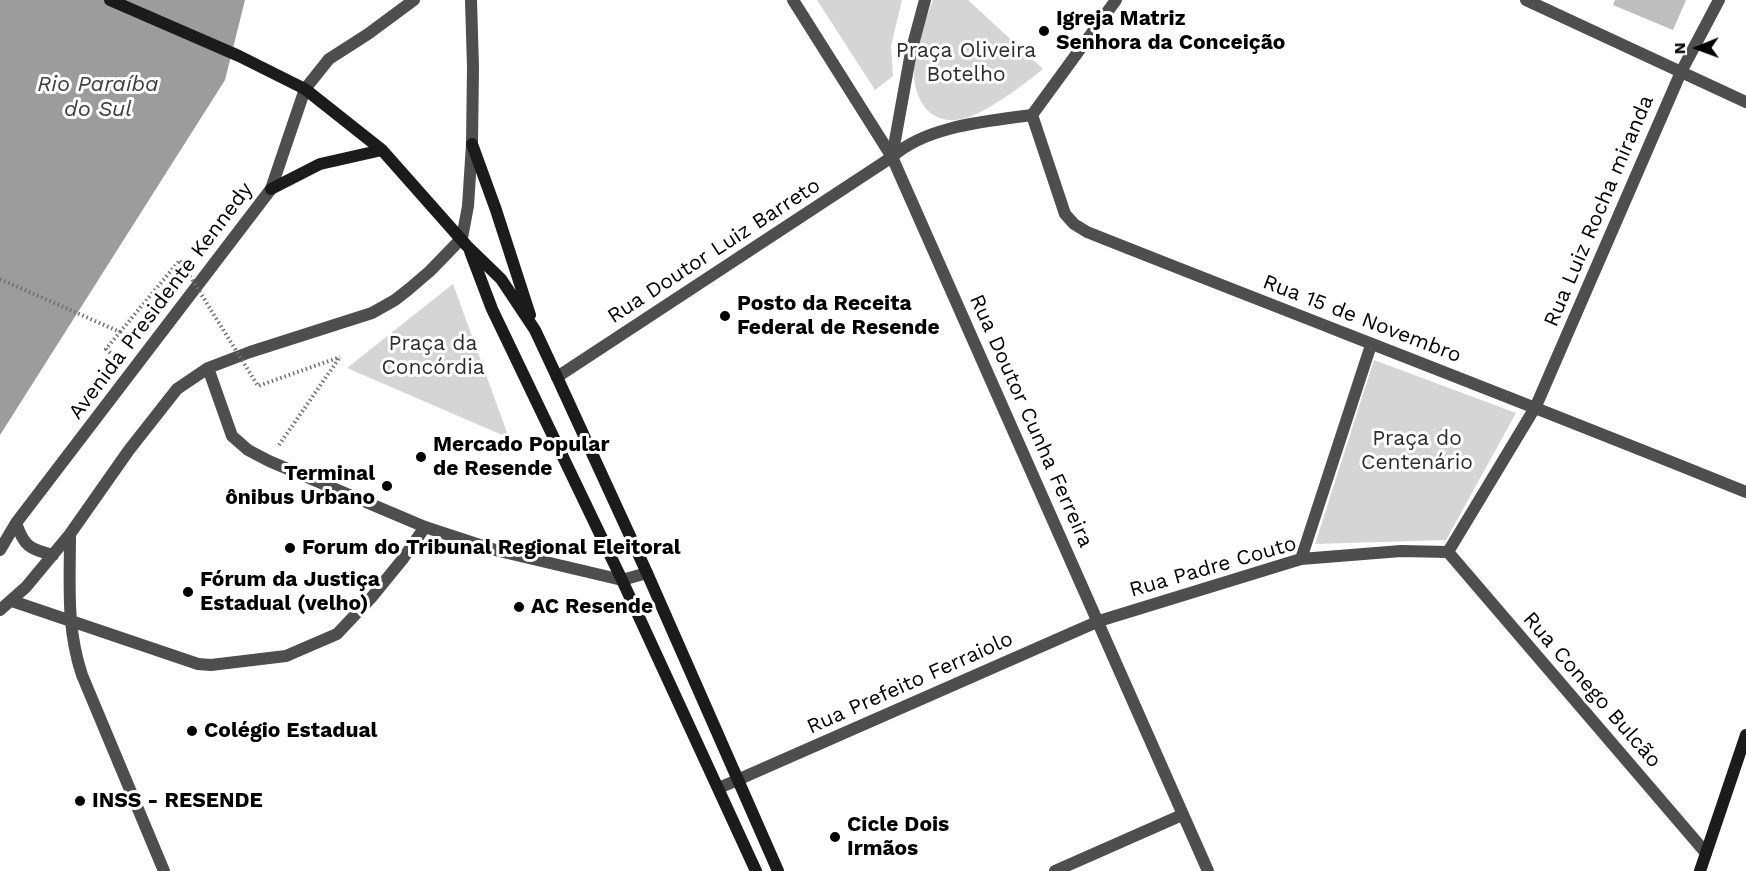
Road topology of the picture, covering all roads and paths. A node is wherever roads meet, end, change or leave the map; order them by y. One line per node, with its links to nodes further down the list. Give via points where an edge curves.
1 (110, 0): 10 (main road)
2 (414, 0): 10 (street, Avenida Presidente Kennedy, via 329,59)
3 (471, 0): 13 (street)
4 (793, 0): 15 (street, Rua Doutor Cunha Ferreira)
5 (925, 0): 15 (street, via 911,52)
6 (1116, 0): 12 (street)
7 (1719, 0): 9 (street, Rua Luiz Rocha miranda)
8 (1530, 1): 9 (street)
9 (1681, 72): 11 (street); 25 (street, Rua Luiz Rocha miranda)
10 (305, 89): 14 (main road); 16 (street, Avenida Presidente Kennedy)
11 (1746, 102)
12 (1032, 115): 15 (street, Rua Doutor Luiz Barreto, via 942,132 903,148); 21 (street, Rua 15 de Novembro, via 1065,214 1074,224)
13 (472, 144): 17 (street); 19 (main road)
14 (382, 150): 16 (main road, via 320,164); 17 (main road)
15 (892, 158): 24 (street, Rua Doutor Luiz Barreto); 40 (street, Rua Doutor Cunha Ferreira)
16 (272, 189): 28 (street, Avenida Presidente Kennedy)
17 (465, 242): 19 (main road, via 501,279); 23 (street, via 409,290 372,313); 36 (main road, via 492,309)
18 (0, 279): 20 (path)
19 (535, 330): 24 (main road)
20 (120, 332): 22 (path); 26 (path, bridge, via 180,260 258,387 340,357)
21 (1371, 345): 25 (street, Rua 15 de Novembro); 34 (street)
22 (106, 349)
23 (208, 368): 26 (street, via 232,436); 30 (street, via 177,389)
24 (557, 377): 35 (main road)
25 (1536, 406): 27 (street, Rua 15 de Novembro); 32 (street)
26 (269, 461): 29 (street)
27 (1746, 492)
28 (16, 523): 31 (street, Avenida Presidente Kennedy); 33 (street, via 28,546)
29 (425, 526): 36 (street, via 495,550); 39 (street, via 396,568 337,634 286,656 198,664)
30 (70, 534): 33 (street); 39 (street)
31 (0, 550)
32 (1448, 552): 34 (street, Rua Padre Couto, via 1401,551); 45 (street, Rua Conego Bulcão)
33 (53, 555): 37 (street)
34 (1301, 559): 40 (street, Rua Padre Couto)
35 (646, 573): 36 (street); 42 (main road)
36 (622, 580): 43 (main road)
37 (12, 601): 38 (street); 39 (street)
38 (0, 610)
39 (70, 620): 46 (street, via 82,675)
40 (1099, 621): 42 (street, Rua Prefeito Ferraiolo); 44 (street, Rua Doutor Cunha Ferreira)
41 (1746, 735): 45 (main road)
42 (737, 780): 43 (street, Rua Prefeito Ferraiolo); 48 (main road)
43 (719, 788): 47 (main road)
44 (1182, 815): 49 (street); 50 (street, Rua Doutor Cunha Ferreira)
45 (1706, 853): 51 (main road)
46 (164, 871)
47 (756, 871)
48 (778, 871)
49 (1055, 871)
50 (1208, 871)
51 (1700, 871)

